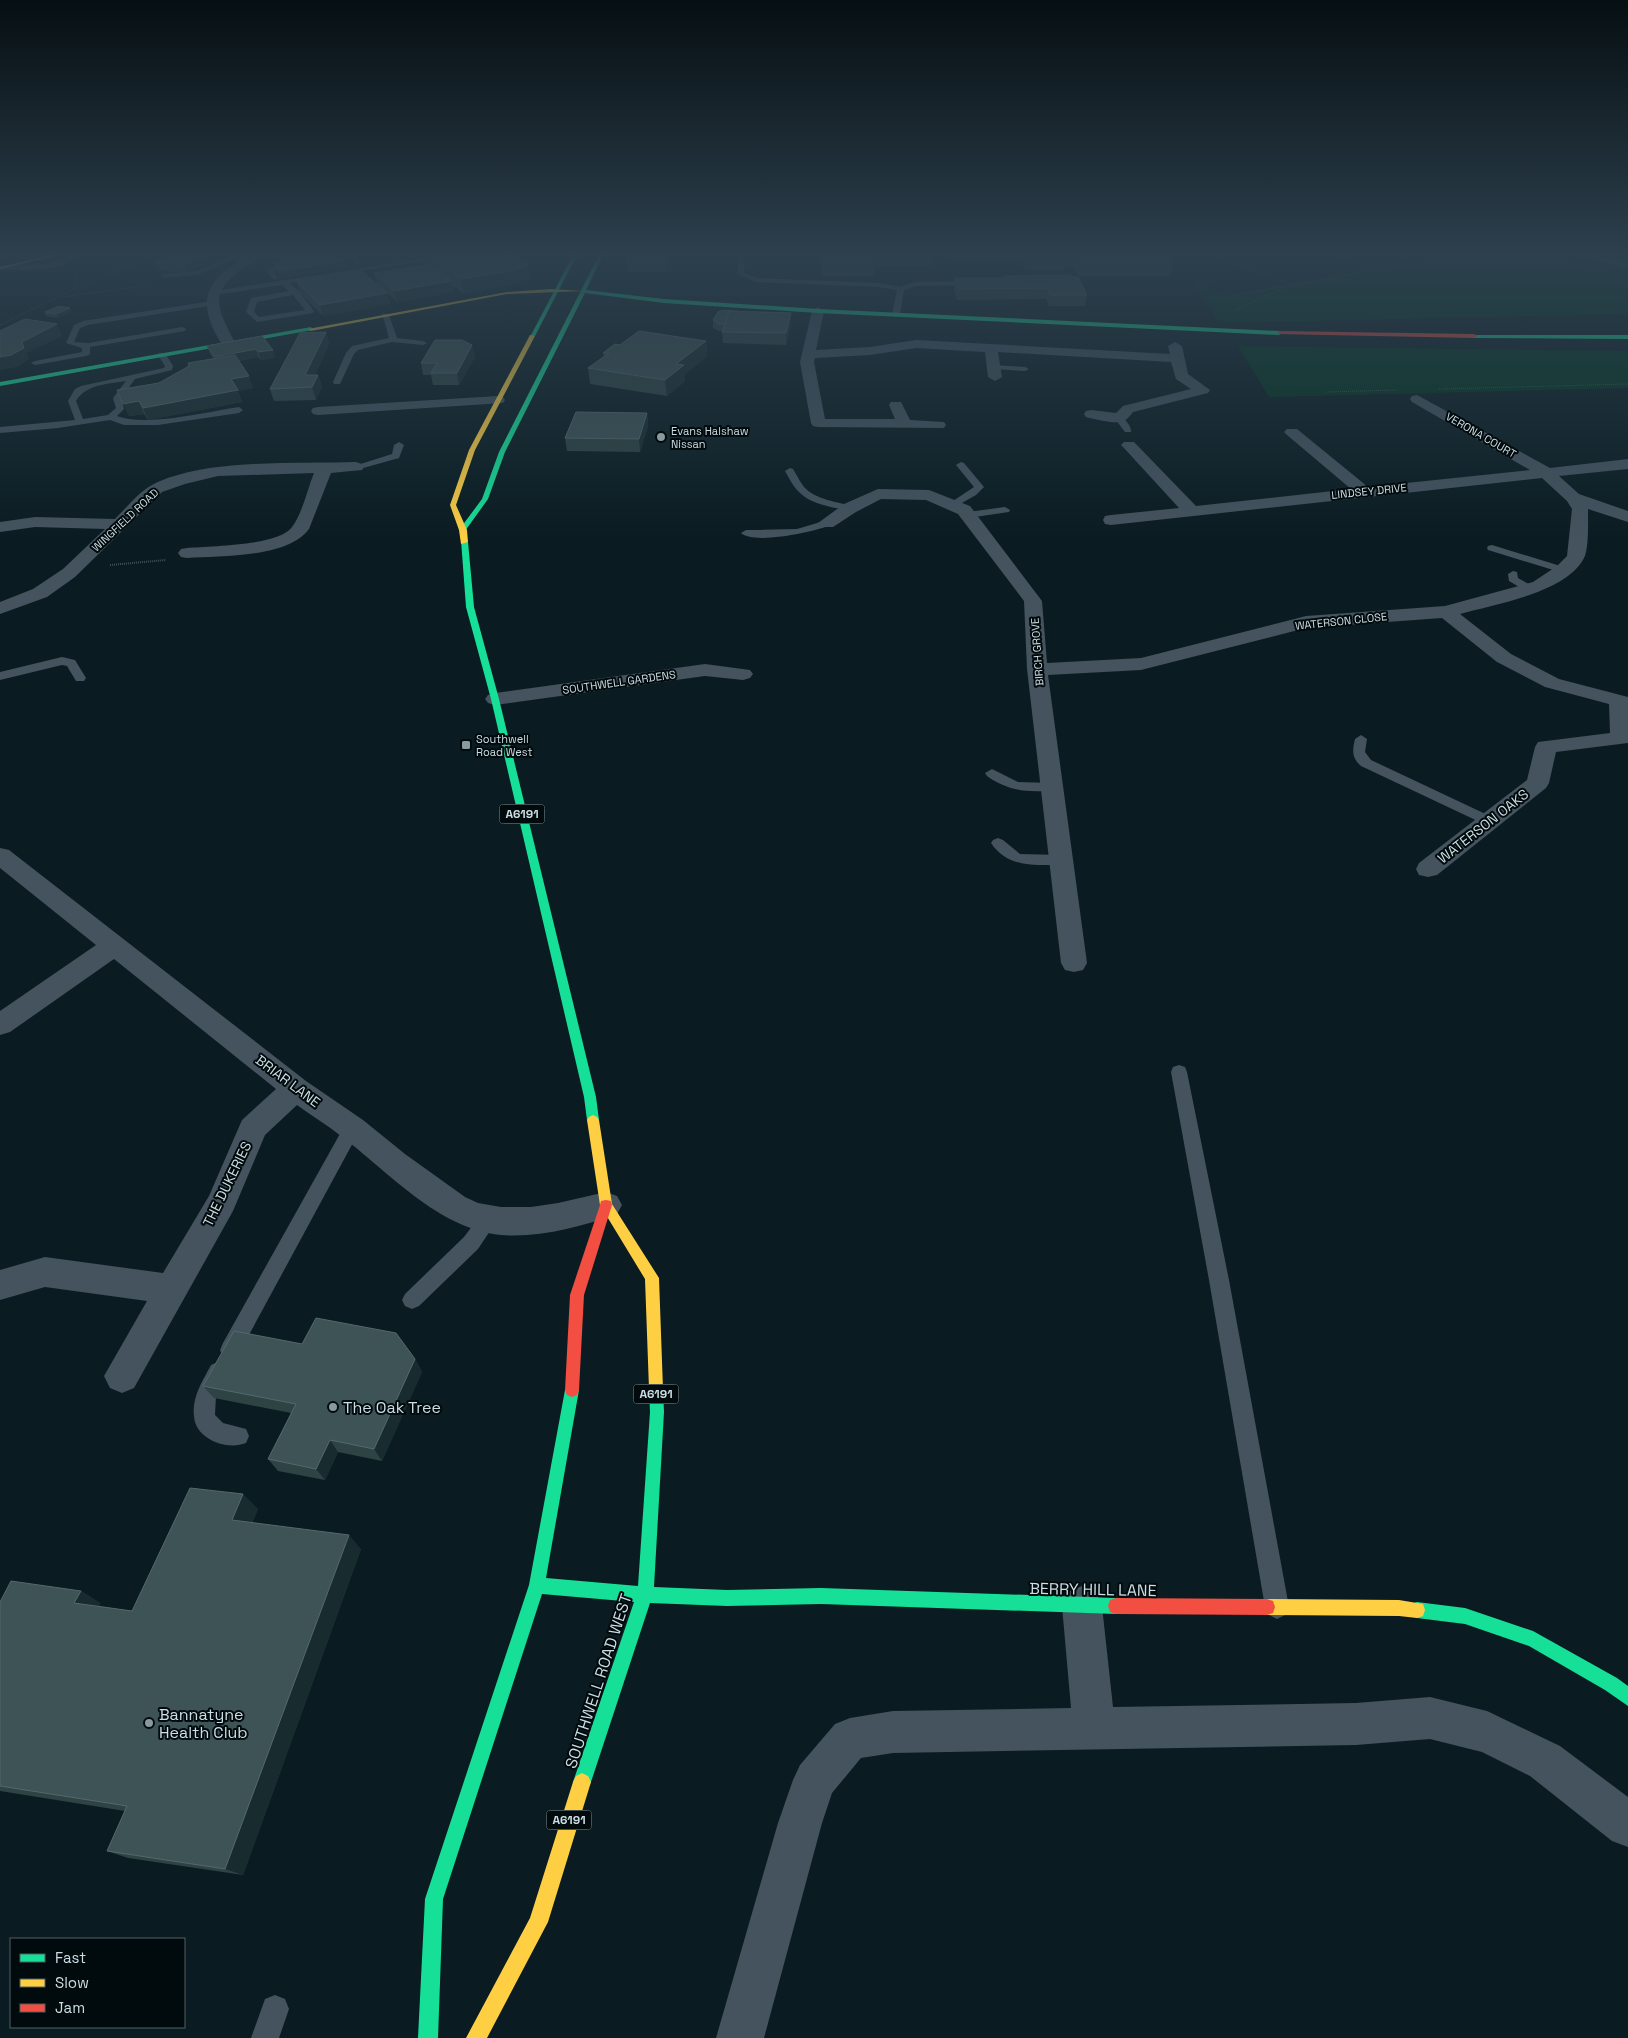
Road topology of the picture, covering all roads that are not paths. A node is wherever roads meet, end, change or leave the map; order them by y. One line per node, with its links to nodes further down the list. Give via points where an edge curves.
1 (92, 350): 10 (lane)
2 (189, 350): 12 (main road)
3 (353, 350): 17 (lane)
4 (523, 350): 20 (main road, SOUTHWELL ROAD WEST / A6191)
5 (554, 350): 51 (main road, via 502,452 485,499)
6 (809, 350): 11 (street)
7 (876, 350): 11 (street)
8 (991, 350): 15 (street)
9 (1106, 350): 26 (street, via 1176,352 1181,376 1203,390 1128,409)
10 (88, 351): 13 (lane)
11 (808, 354): 28 (street, via 818,423)
12 (162, 355): 16 (lane, via 168,370); 18 (main road)
13 (35, 363)
14 (1025, 369): 15 (lane)
15 (994, 372)
16 (131, 379): 25 (lane, via 117,398 120,409); 27 (lane, via 79,391 72,401)
17 (337, 382)
18 (0, 384)
19 (1417, 399): 39 (street, VERONA COURT)
20 (498, 400): 23 (street); 51 (main road, SOUTHWELL ROAD WEST / A6191, via 472,450 454,505)
21 (896, 405): 28 (street)
22 (239, 410): 25 (lane, via 158,422 124,422)
23 (318, 411)
24 (1091, 414): 26 (street)
25 (111, 417): 27 (lane)
26 (1119, 418): 32 (lane)
27 (80, 422): 30 (lane)
28 (904, 424): 29 (street)
29 (939, 425)
30 (0, 430)
31 (1292, 432): 40 (street)
32 (1128, 438): 45 (street)
33 (399, 445): 36 (lane, via 396,456)
34 (1628, 464): 39 (street, LINDSEY DRIVE)
35 (961, 466): 43 (lane, via 979,487)
36 (356, 467): 37 (street, WINGFIELD ROAD)
37 (324, 469): 49 (street, WINGFIELD ROAD, via 218,472 180,480 156,489); 54 (street, via 298,532 264,546 209,557)
38 (790, 471): 42 (lane, via 801,489 810,496)
39 (1544, 472): 40 (street, LINDSEY DRIVE); 41 (street, VERONA COURT)
40 (1364, 492): 45 (street, LINDSEY DRIVE)
41 (1573, 498): 46 (street); 55 (street, WATERSON CLOSE, via 1580,509 1576,557)
42 (850, 508): 43 (street, BIRCH GROVE, via 878,494 929,495); 48 (street, BIRCH GROVE)
43 (961, 510): 44 (lane); 60 (street, BIRCH GROVE, via 1034,601)
44 (1005, 510)
45 (1192, 511): 47 (street, LINDSEY DRIVE)
46 (1628, 517)
47 (1111, 520)
48 (827, 523): 52 (lane, via 813,530 793,533)
49 (119, 524): 50 (street, via 34,522); 58 (street, WINGFIELD ROAD, via 70,572 40,593)
50 (0, 527)
51 (463, 530): 64 (main road, SOUTHWELL ROAD WEST / A6191, via 470,607)
52 (746, 533)
53 (1492, 548): 55 (lane)
54 (187, 553)
55 (1563, 570): 57 (street, WATERSON CLOSE)
56 (1513, 574): 57 (lane, via 1512,579)
57 (1530, 589): 59 (street, WATERSON CLOSE)
58 (0, 608)
59 (1446, 612): 60 (street, WATERSON CLOSE, via 1306,622 1141,664); 65 (street, via 1504,658 1552,683)
60 (1037, 669): 68 (street, BIRCH GROVE)
61 (743, 674): 64 (street, SOUTHWELL GARDENS, via 705,670)
62 (0, 676): 63 (lane, via 62,661 71,663)
63 (80, 678)
64 (494, 699): 80 (main road, SOUTHWELL ROAD WEST / A6191, via 590,1096)
65 (1624, 702): 69 (street, WATERSON OAKS, via 1621,738 1546,746 1538,783)
66 (1361, 739): 69 (lane, via 1358,753 1366,763)
67 (992, 773): 68 (lane, via 1021,788)
68 (1052, 787): 72 (street, BIRCH GROVE)
69 (1489, 821): 73 (street, WATERSON OAKS)
70 (998, 843): 72 (lane, via 1015,858)
71 (0, 856): 74 (street, BRIAR LANE)
72 (1061, 860): 75 (street, BIRCH GROVE)
73 (1428, 869)
74 (114, 946): 76 (street); 78 (street, BRIAR LANE)
75 (1074, 963)
76 (0, 1025)
77 (1179, 1072): 90 (lane)
78 (296, 1089): 79 (street, BRIAR LANE); 83 (street, THE DUKERIES, via 253,1128 222,1202)
79 (352, 1128): 81 (street, BRIAR LANE, via 454,1206); 86 (lane, via 206,1395 204,1418 217,1433)
80 (606, 1205): 81 (street, BRIAR LANE, via 531,1221); 87 (main road, SOUTHWELL ROAD WEST / A6191, via 577,1295 572,1391); 88 (main road, SOUTHWELL ROAD WEST / A6191, via 652,1278 657,1412)
81 (489, 1219): 84 (lane, via 471,1243)
82 (0, 1285): 83 (street, via 45,1272)
83 (170, 1289): 85 (street, THE DUKERIES)
84 (412, 1300)
85 (122, 1376)
86 (238, 1436)
87 (537, 1585): 88 (main road, BERRY HILL LANE); 96 (main road, SOUTHWELL ROAD WEST / A6191, via 434,1899)
88 (644, 1595): 89 (main road, BERRY HILL LANE, via 727,1598 821,1596); 97 (main road, SOUTHWELL ROAD WEST / A6191, via 598,1726 538,1922)
89 (1082, 1606): 90 (main road, BERRY HILL LANE); 92 (street)
90 (1276, 1608): 91 (main road, BERRY HILL LANE, via 1399,1608 1465,1616 1533,1639)
91 (1628, 1697)
92 (1094, 1728): 93 (street, via 1356,1724 1430,1718 1487,1732 1545,1761); 98 (street, via 893,1732 850,1739 815,1780)
93 (1628, 1825)
94 (275, 2009): 95 (lane)
95 (265, 2038)
96 (428, 2038)
97 (476, 2038)
98 (740, 2038)

